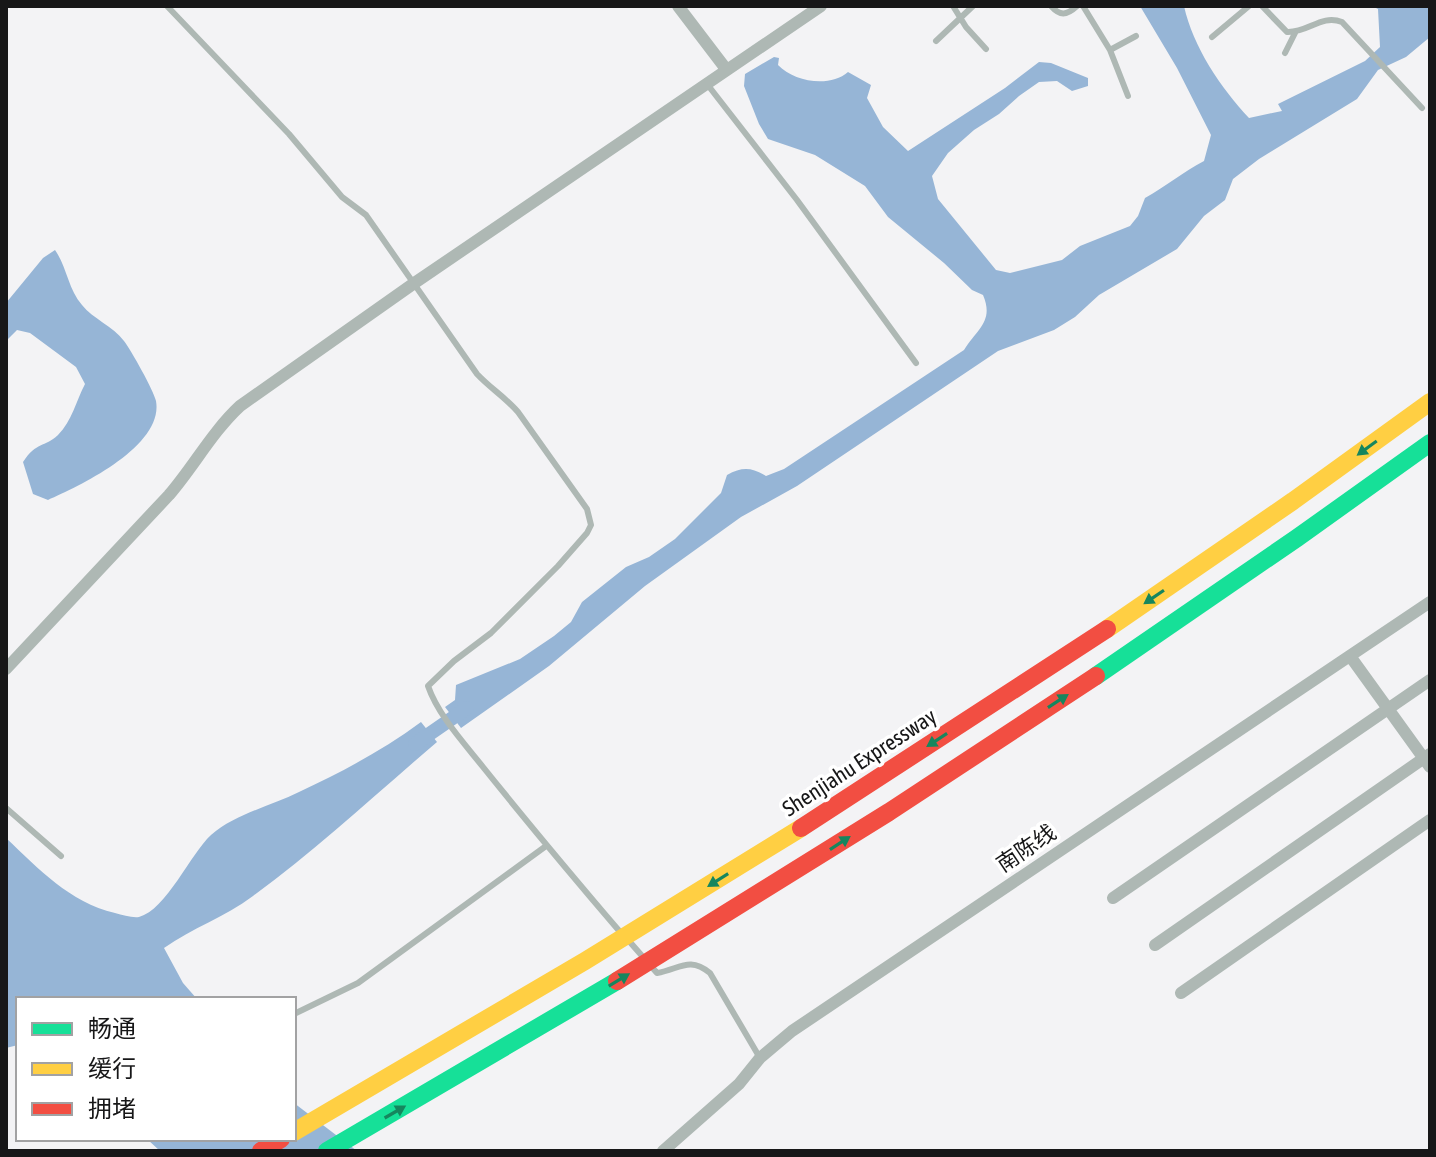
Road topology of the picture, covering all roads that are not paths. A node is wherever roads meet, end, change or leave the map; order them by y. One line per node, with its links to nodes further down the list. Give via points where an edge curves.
1 (167, 6): 23 (lane, via 342,197 366,215)
2 (678, 6): 19 (street)
3 (821, 6): 19 (street)
4 (953, 6): 11 (lane)
5 (973, 6): 11 (lane)
6 (1051, 6): 7 (lane, via 1059,14)
7 (1077, 6)
8 (1083, 6): 17 (lane)
9 (1249, 6): 14 (lane)
10 (1262, 6): 12 (lane, via 1280,27)
11 (961, 17): 15 (lane); 16 (lane)
12 (1295, 33): 18 (lane); 22 (lane, via 1327,19 1342,22)
13 (1136, 36): 17 (lane)
14 (1212, 37)
15 (936, 41)
16 (986, 49)
17 (1110, 50): 21 (lane)
18 (1285, 53)
19 (726, 69): 20 (street)
20 (706, 83): 23 (street); 24 (lane)
21 (1128, 96)
22 (1422, 108)
23 (413, 284): 29 (street, via 232,414 169,495); 35 (lane, via 477,374 518,412 580,497 591,525 514,610 428,686 457,734)
24 (916, 363)
25 (1430, 402): 42 (highway, Shenjiahu Expressway, one-way to 42, bridge, via 1187,575 777,843)
26 (1430, 443): 43 (highway, one-way to 26, bridge, via 688,938 903,802 1193,611)
27 (1430, 602): 28 (street, 南陈线)
28 (1350, 656): 31 (street); 41 (street, 南陈线, via 882,969)
29 (6, 669)
30 (1430, 680): 31 (street)
31 (1388, 709): 32 (street); 37 (street)
32 (1428, 760): 38 (street)
33 (6, 808): 36 (lane)
34 (1430, 820): 39 (street)
35 (546, 846): 40 (lane, via 358,983); 41 (lane, via 657,973 690,963 710,973)
36 (61, 856)
37 (1113, 898)
38 (1155, 945)
39 (1181, 993)
40 (296, 1013)
41 (760, 1058): 44 (street, 南陈线, via 739,1084)
42 (296, 1131)
43 (327, 1151)
44 (663, 1151)

